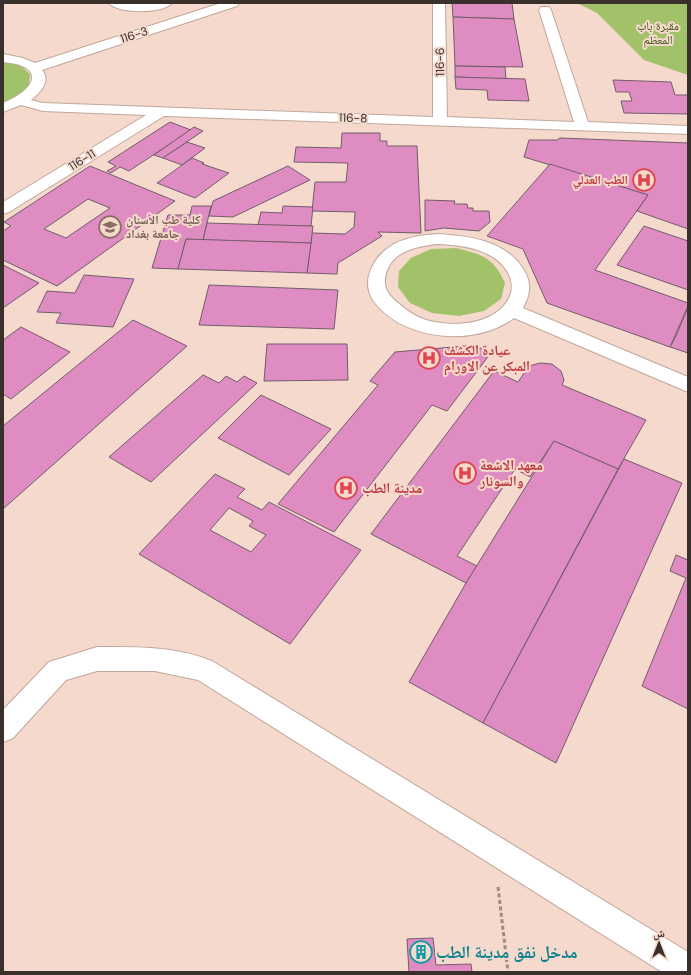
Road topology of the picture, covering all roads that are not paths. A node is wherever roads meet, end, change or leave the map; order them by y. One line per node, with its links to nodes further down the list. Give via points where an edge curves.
1 (115, 3): 2 (street, via 129,8)
2 (166, 3)
3 (233, 3): 7 (street, 116-3)
4 (439, 3): 11 (street, 116-6)
5 (544, 10): 12 (street)
6 (3, 58): 7 (street, via 23,62)
7 (34, 68): 8 (street, via 39,75 38,84 32,93)
8 (20, 101): 9 (street); 10 (street, 116-8, via 43,107)
9 (3, 108)
10 (162, 111): 11 (street, 116-8); 14 (street, 116-11)
11 (440, 121): 12 (street, 116-8)
12 (582, 125): 13 (street, 116-8)
13 (688, 130)
14 (3, 209)
15 (512, 310): 15 (street, via 521,291 516,270 500,255 477,244 438,239 400,248 385,260 376,280 380,296 396,313 412,322 439,329 474,328 500,319); 16 (street)
16 (688, 385)
17 (3, 729): 18 (street, via 58,670 98,659 155,659 203,668)
18 (688, 970)

